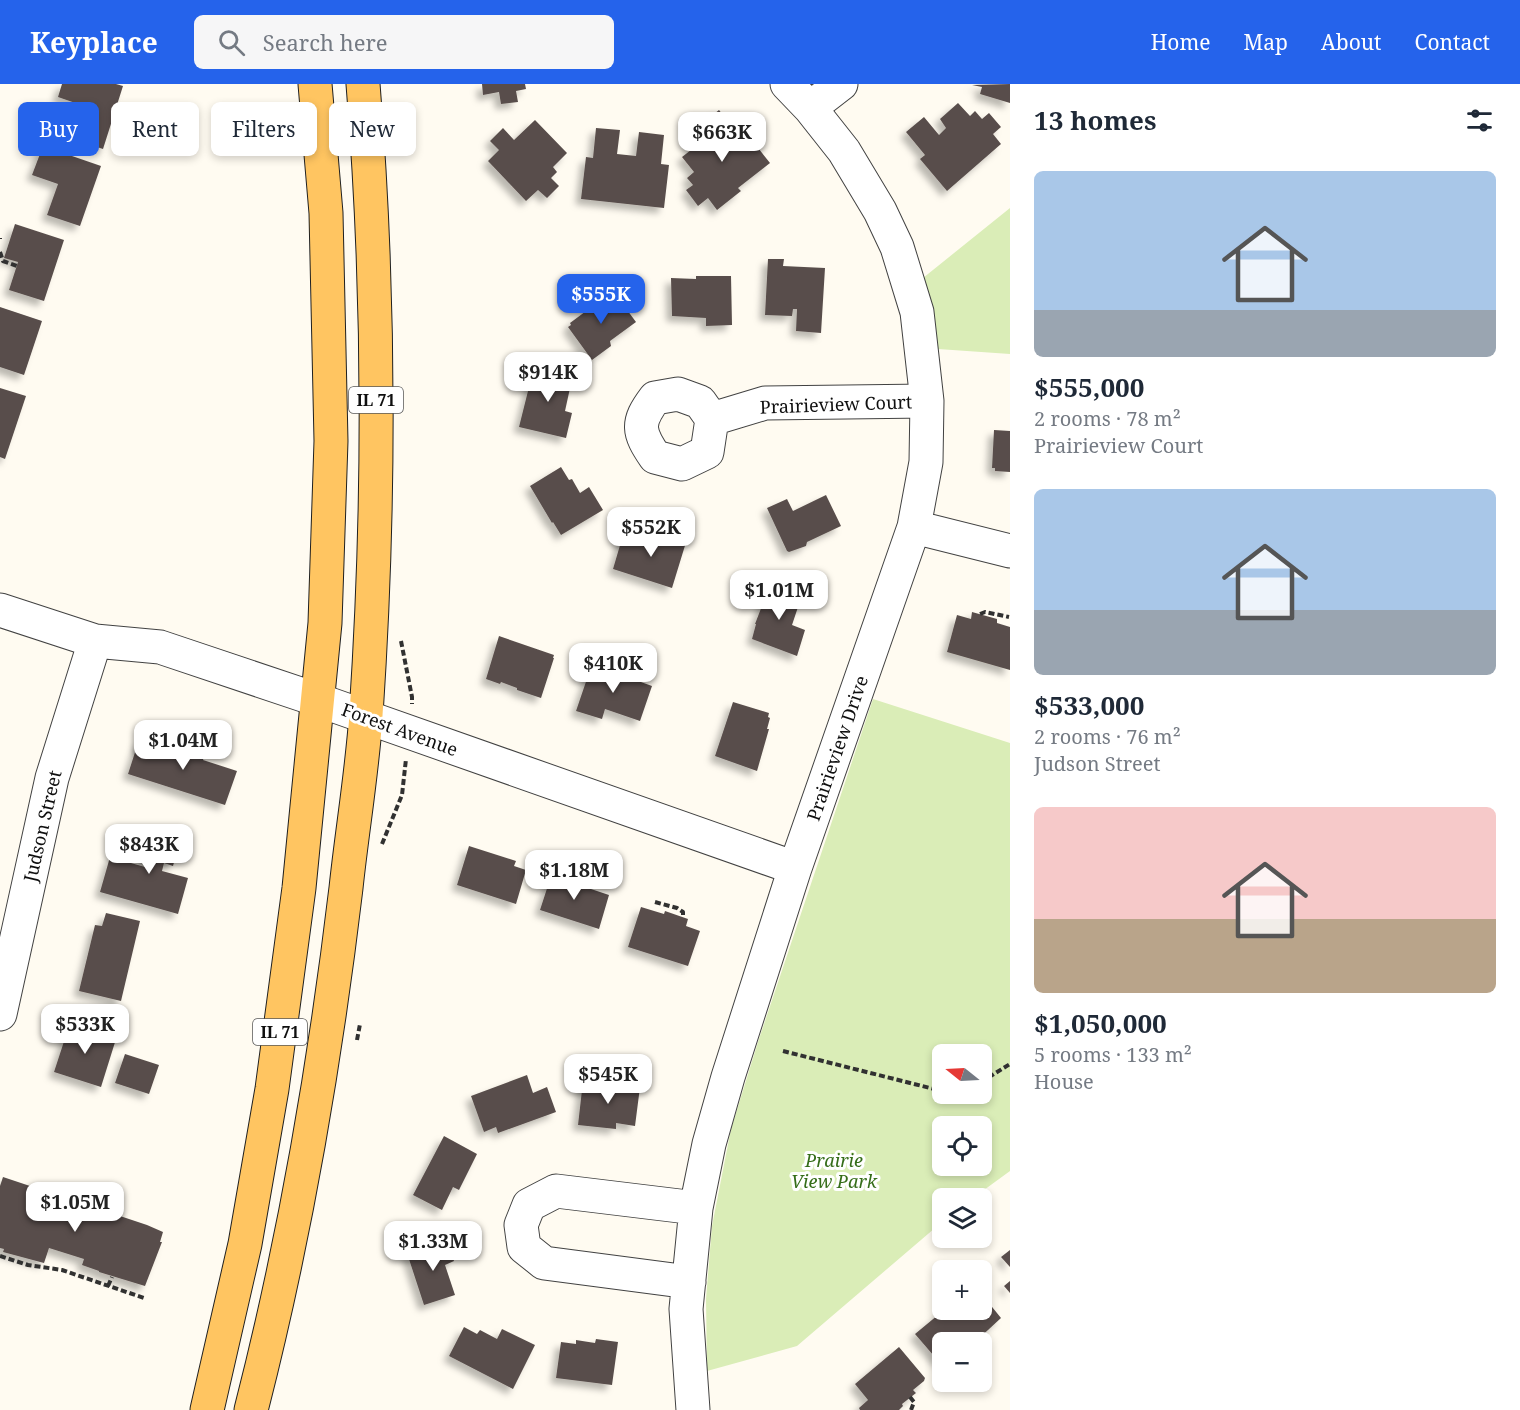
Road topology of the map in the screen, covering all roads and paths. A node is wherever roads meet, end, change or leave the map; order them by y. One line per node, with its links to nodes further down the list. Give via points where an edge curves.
1 (315, 84): 16 (main road, IL 71, via 326,213 331,441 326,623)
2 (363, 84): 17 (main road, IL 71, via 376,341)
3 (787, 84): 5 (street, Prairieview Drive)
4 (841, 84): 5 (street)
5 (810, 108): 8 (street, Prairieview Drive, via 844,151 897,247 917,312)
6 (0, 252): 7 (path, via 3,261)
7 (17, 266)
8 (927, 401): 9 (street, Prairieview Court, via 765,403); 10 (street, Prairieview Drive, via 926,462)
9 (712, 419)
10 (914, 527): 11 (street); 18 (street, Prairieview Drive)
11 (1010, 551)
12 (0, 610): 15 (street, Forest Avenue)
13 (980, 614): 14 (path)
14 (1009, 617)
15 (95, 641): 16 (street, Forest Avenue, via 160,647); 21 (street, Judson Street, via 52,777)
16 (318, 700): 17 (street, Forest Avenue); 33 (main road, IL 71, via 299,888 272,1089 245,1244)
17 (366, 717): 18 (street, Forest Avenue); 34 (main road, IL 71, via 337,965 313,1122)
18 (795, 867): 26 (street, Prairieview Drive, via 728,1077)
19 (655, 902): 20 (path, via 677,908)
20 (684, 917)
21 (0, 1014)
22 (783, 1051): 25 (path)
23 (1010, 1064): 24 (path)
24 (992, 1075)
25 (932, 1088)
26 (696, 1208): 29 (street, Prairieview Drive); 29 (street, via 556,1191 529,1204 521,1225 524,1247 544,1263)
27 (0, 1256): 30 (path, via 62,1270)
28 (112, 1276): 30 (path)
29 (689, 1282): 35 (street, Prairieview Drive)
30 (108, 1286): 31 (path)
31 (144, 1298)
32 (910, 1397): 36 (path, via 914,1402)
33 (207, 1410)
34 (251, 1410)
35 (693, 1410)
36 (911, 1410)

